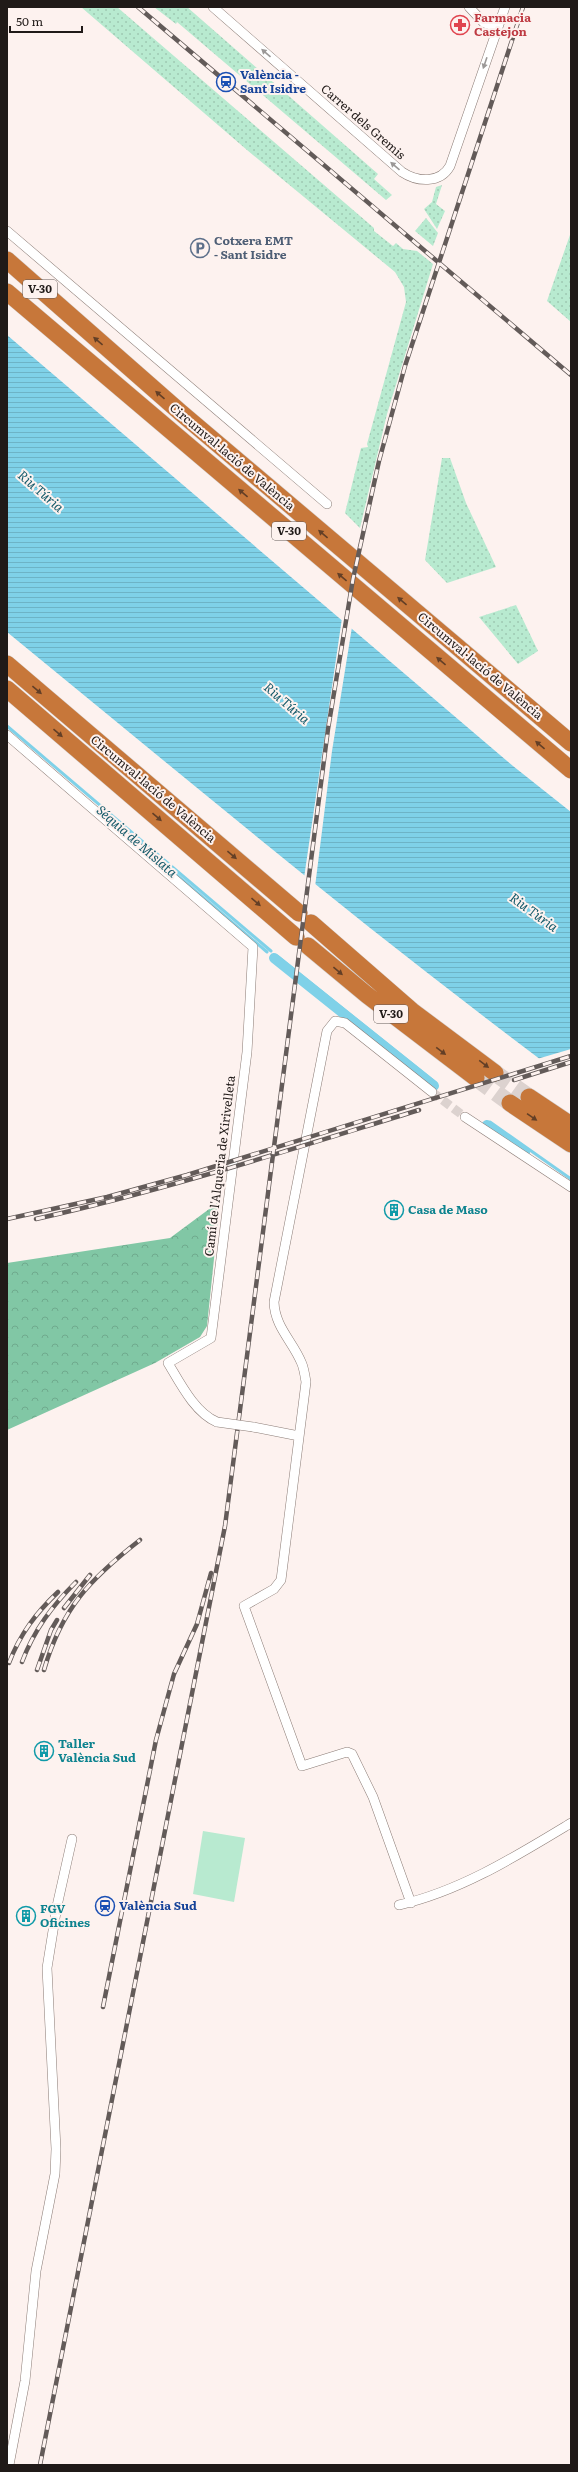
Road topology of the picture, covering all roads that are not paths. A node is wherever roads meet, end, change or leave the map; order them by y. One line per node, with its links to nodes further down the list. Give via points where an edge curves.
1 (213, 7): 4 (street, Carrer dels Gremis, one-way to 1, via 450,166 442,175 430,179 416,179 402,172)
2 (469, 7): 4 (street, via 484,23)
3 (505, 7): 4 (street)
4 (497, 26)
5 (7, 231): 8 (street)
6 (7, 260): 12 (highway, Circumval·lació de València / V-30, one-way to 6, via 186,417)
7 (7, 292): 13 (highway, Circumval·lació de València / V-30, one-way to 7)
8 (327, 504)
9 (7, 664): 14 (highway, Circumval·lació de València / V-30, one-way to 14, via 412,1011)
10 (7, 689): 15 (highway, Circumval·lació de València / V-30, one-way to 15, via 366,995)
11 (7, 735): 23 (street, Camí de l'Alqueria de Xirivelleta, bridge, via 252,947 246,1052 211,1338 168,1363 207,1418 217,1422)
12 (571, 743)
13 (571, 770)
14 (495, 1072)
15 (476, 1078)
16 (432, 1092): 23 (street, via 345,1022 335,1021 327,1031 274,1302 275,1315 281,1330 302,1364 306,1382)
17 (529, 1097): 20 (highway)
18 (510, 1103): 21 (highway, one-way to 21)
19 (465, 1117): 22 (street)
20 (571, 1125)
21 (571, 1144)
22 (571, 1187)
23 (299, 1436): 26 (street, via 281,1580 274,1589 244,1606 302,1766 347,1752 352,1754 373,1797)
24 (571, 1823): 26 (street, via 513,1858)
25 (72, 1839): 28 (street, via 47,1968 55,2174 36,2271 25,2381)
26 (411, 1903): 27 (street)
27 (399, 1905)
28 (9, 2465)

